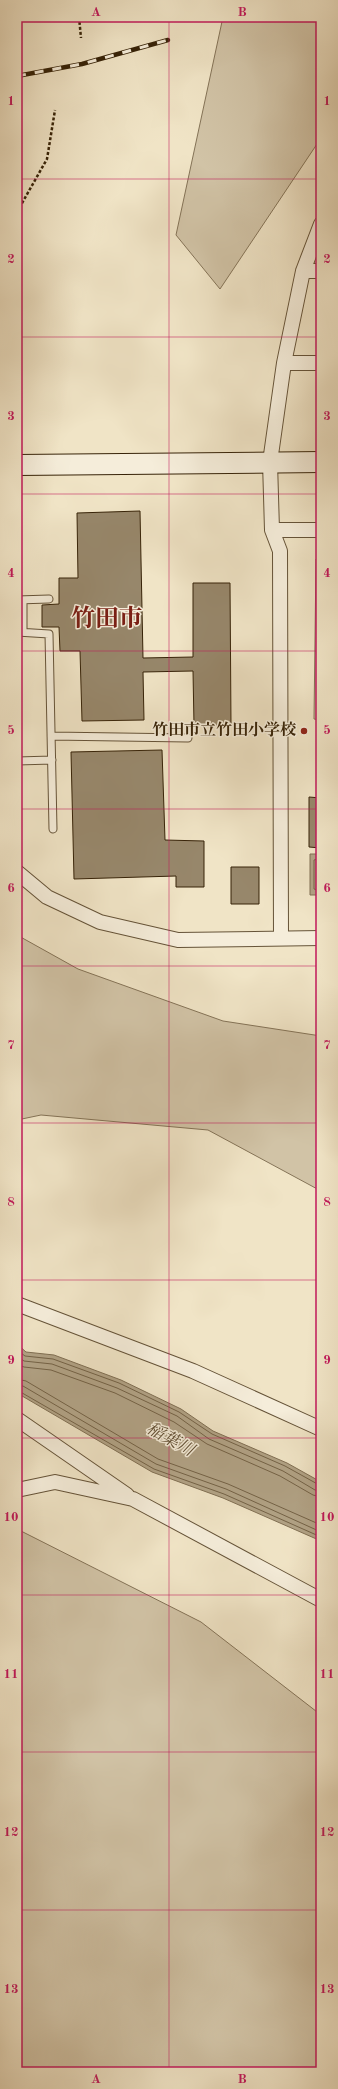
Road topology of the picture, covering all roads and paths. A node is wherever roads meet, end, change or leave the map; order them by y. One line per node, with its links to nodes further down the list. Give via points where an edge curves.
1 (79, 17): 2 (path)
2 (81, 38)
3 (55, 110): 4 (path, via 47,159)
4 (17, 212)
5 (321, 224): 6 (street)
6 (303, 271): 7 (street); 8 (street)
7 (321, 271)
8 (284, 363): 9 (street); 10 (street)
9 (321, 363)
10 (270, 462): 11 (street); 12 (street); 13 (street)
11 (321, 462)
12 (17, 465)
13 (272, 530): 14 (street); 24 (street, via 280,551)
14 (321, 530)
15 (49, 599): 16 (lane)
16 (20, 600): 17 (lane)
17 (20, 632): 18 (lane, via 49,634)
18 (51, 736): 19 (lane); 20 (lane)
19 (188, 738)
20 (52, 760): 21 (lane); 22 (lane)
21 (17, 761)
22 (53, 829)
23 (17, 872): 24 (street, via 47,897 100,922 178,940)
24 (281, 938): 25 (street)
25 (321, 938)
26 (17, 1304): 28 (street, via 193,1371)
27 (17, 1420): 30 (street)
28 (321, 1429)
29 (17, 1490): 30 (street, via 55,1482)
30 (134, 1499): 31 (street)
31 (321, 1600)

